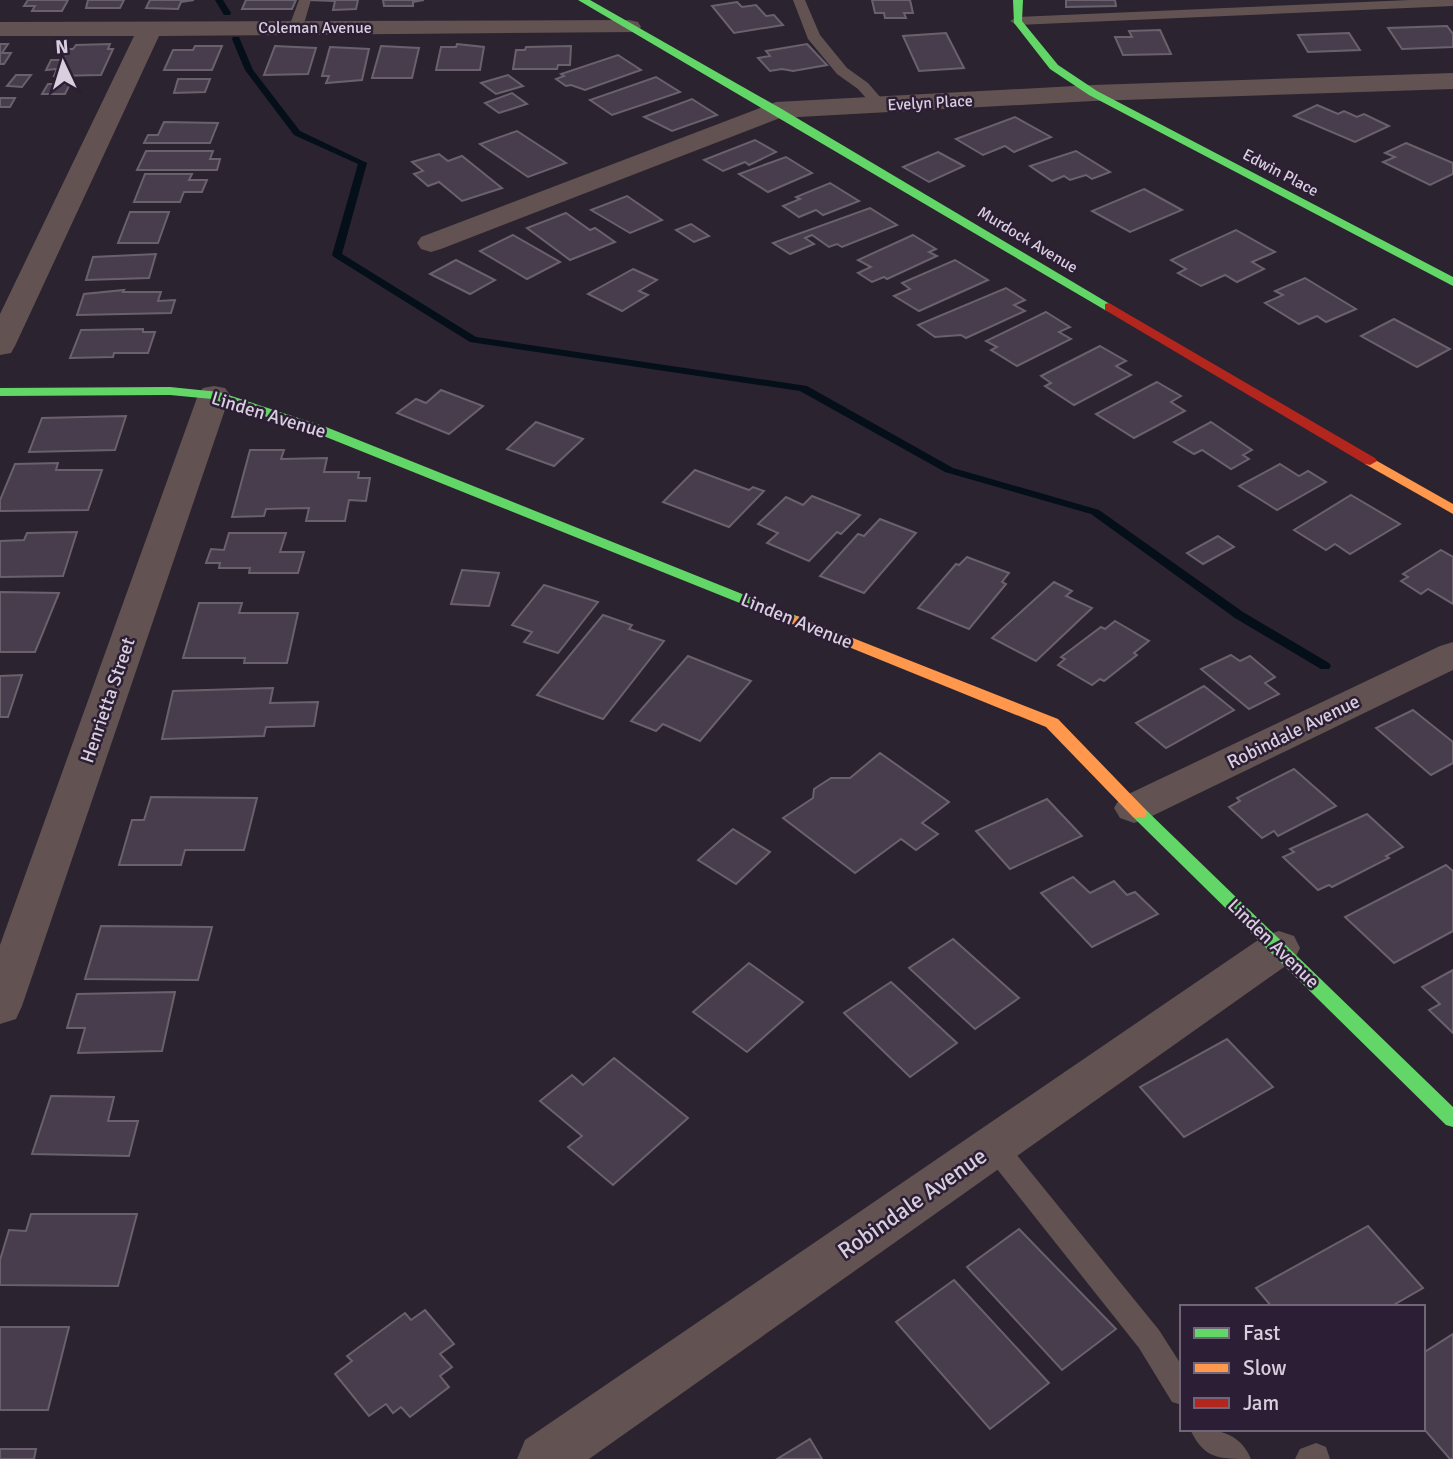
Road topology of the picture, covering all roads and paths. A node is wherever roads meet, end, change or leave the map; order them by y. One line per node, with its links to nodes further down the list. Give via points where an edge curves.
1 (305, 0): 7 (lane)
2 (583, 0): 8 (street, Murdock Avenue)
3 (799, 0): 13 (lane, via 813,36 842,71)
4 (1018, 0): 6 (street)
5 (1453, 2): 6 (lane)
6 (1017, 21): 12 (street, Edwin Place, via 1054,67)
7 (296, 27): 8 (street, Coleman Avenue); 9 (street, Coleman Avenue)
8 (629, 27): 14 (street, Murdock Avenue)
9 (150, 28): 10 (street, Coleman Avenue); 17 (street)
10 (0, 29)
11 (1453, 81): 12 (street, Evelyn Place)
12 (1093, 93): 13 (street, Evelyn Place); 16 (street, Edwin Place)
13 (880, 105): 14 (street, Evelyn Place)
14 (776, 110): 15 (street, Evelyn Place); 20 (street, Murdock Avenue)
15 (432, 243)
16 (1453, 282)
17 (0, 346)
18 (0, 392): 19 (street, Linden Avenue)
19 (214, 395): 22 (street, Linden Avenue, via 321,430 1052,723); 23 (street, Henrietta Street)
20 (1453, 510)
21 (1453, 654): 22 (street, Robindale Avenue)
22 (1134, 808): 24 (street, Linden Avenue)
23 (12, 936): 25 (street, Henrietta Street)
24 (1279, 948): 26 (street, Linden Avenue); 27 (street, Robindale Avenue)
25 (0, 1006)
26 (1453, 1119)
27 (994, 1146): 28 (lane, via 1149,1339); 30 (street, Robindale Avenue)
28 (1180, 1389)
29 (1206, 1431): 31 (lane)
30 (544, 1459)
31 (1236, 1459)

